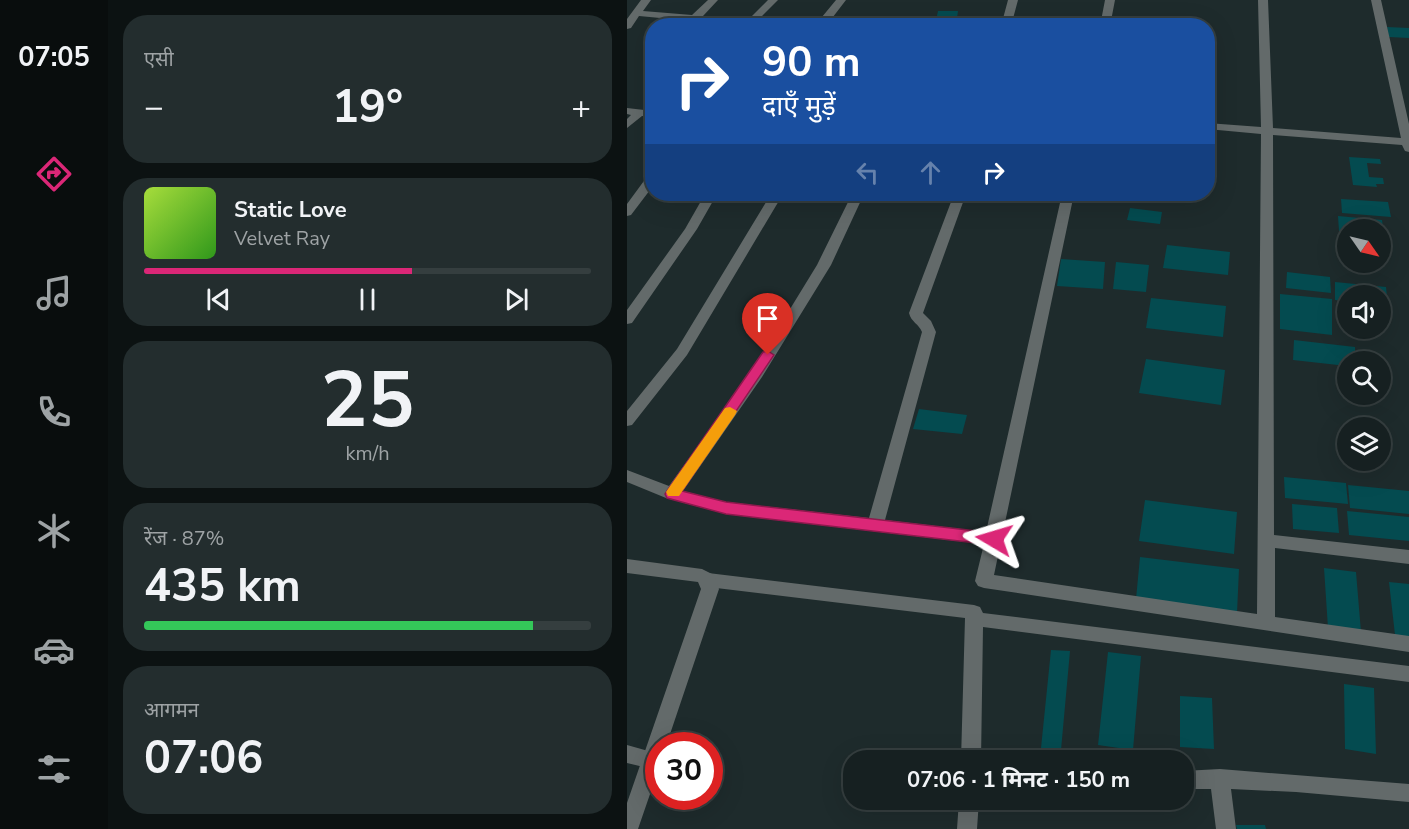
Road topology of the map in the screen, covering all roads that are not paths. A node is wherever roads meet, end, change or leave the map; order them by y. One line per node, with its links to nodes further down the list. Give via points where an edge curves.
1 (646, 0): 9 (street)
2 (713, 0): 11 (street)
3 (773, 0): 12 (street)
4 (841, 0): 13 (street)
5 (1013, 0): 14 (street)
6 (1110, 0): 15 (street)
7 (1263, 0): 22 (street)
8 (1376, 0): 23 (street)
9 (637, 14): 10 (street); 16 (street)
10 (683, 18)
11 (695, 18)
12 (755, 18)
13 (827, 18)
14 (1008, 18)
15 (1107, 18)
16 (627, 26)
17 (627, 111): 18 (street)
18 (645, 113)
19 (645, 114): 20 (street)
20 (627, 125)
21 (1215, 127): 22 (street)
22 (1267, 131): 23 (street); 37 (street)
23 (1408, 146)
24 (645, 188): 30 (street)
25 (707, 201): 31 (street)
26 (773, 201): 32 (street, via 682,352)
27 (855, 201): 34 (street, via 824,265 757,374)
28 (957, 201): 35 (street, via 916,313 929,332)
29 (1066, 201): 36 (street)
30 (627, 212)
31 (627, 320)
32 (627, 421)
33 (627, 476): 34 (street)
34 (672, 494): 35 (street, via 726,508)
35 (875, 525): 36 (street)
36 (994, 539): 42 (street, via 984,581)
37 (1266, 541): 38 (street); 42 (street)
38 (1409, 557)
39 (627, 566): 40 (street)
40 (708, 580): 41 (street, via 974,612); 45 (street, via 708,599)
41 (976, 619): 44 (street); 46 (street)
42 (1266, 624): 43 (street)
43 (1409, 644)
44 (1409, 674)
45 (663, 732)
46 (971, 750)
47 (627, 754): 48 (street)
48 (645, 758)
49 (1220, 778): 50 (street); 52 (street); 56 (street)
50 (1194, 779)
51 (645, 782): 54 (street)
52 (1409, 793)
53 (968, 810): 55 (street)
54 (628, 829)
55 (967, 829)
56 (1226, 829)

